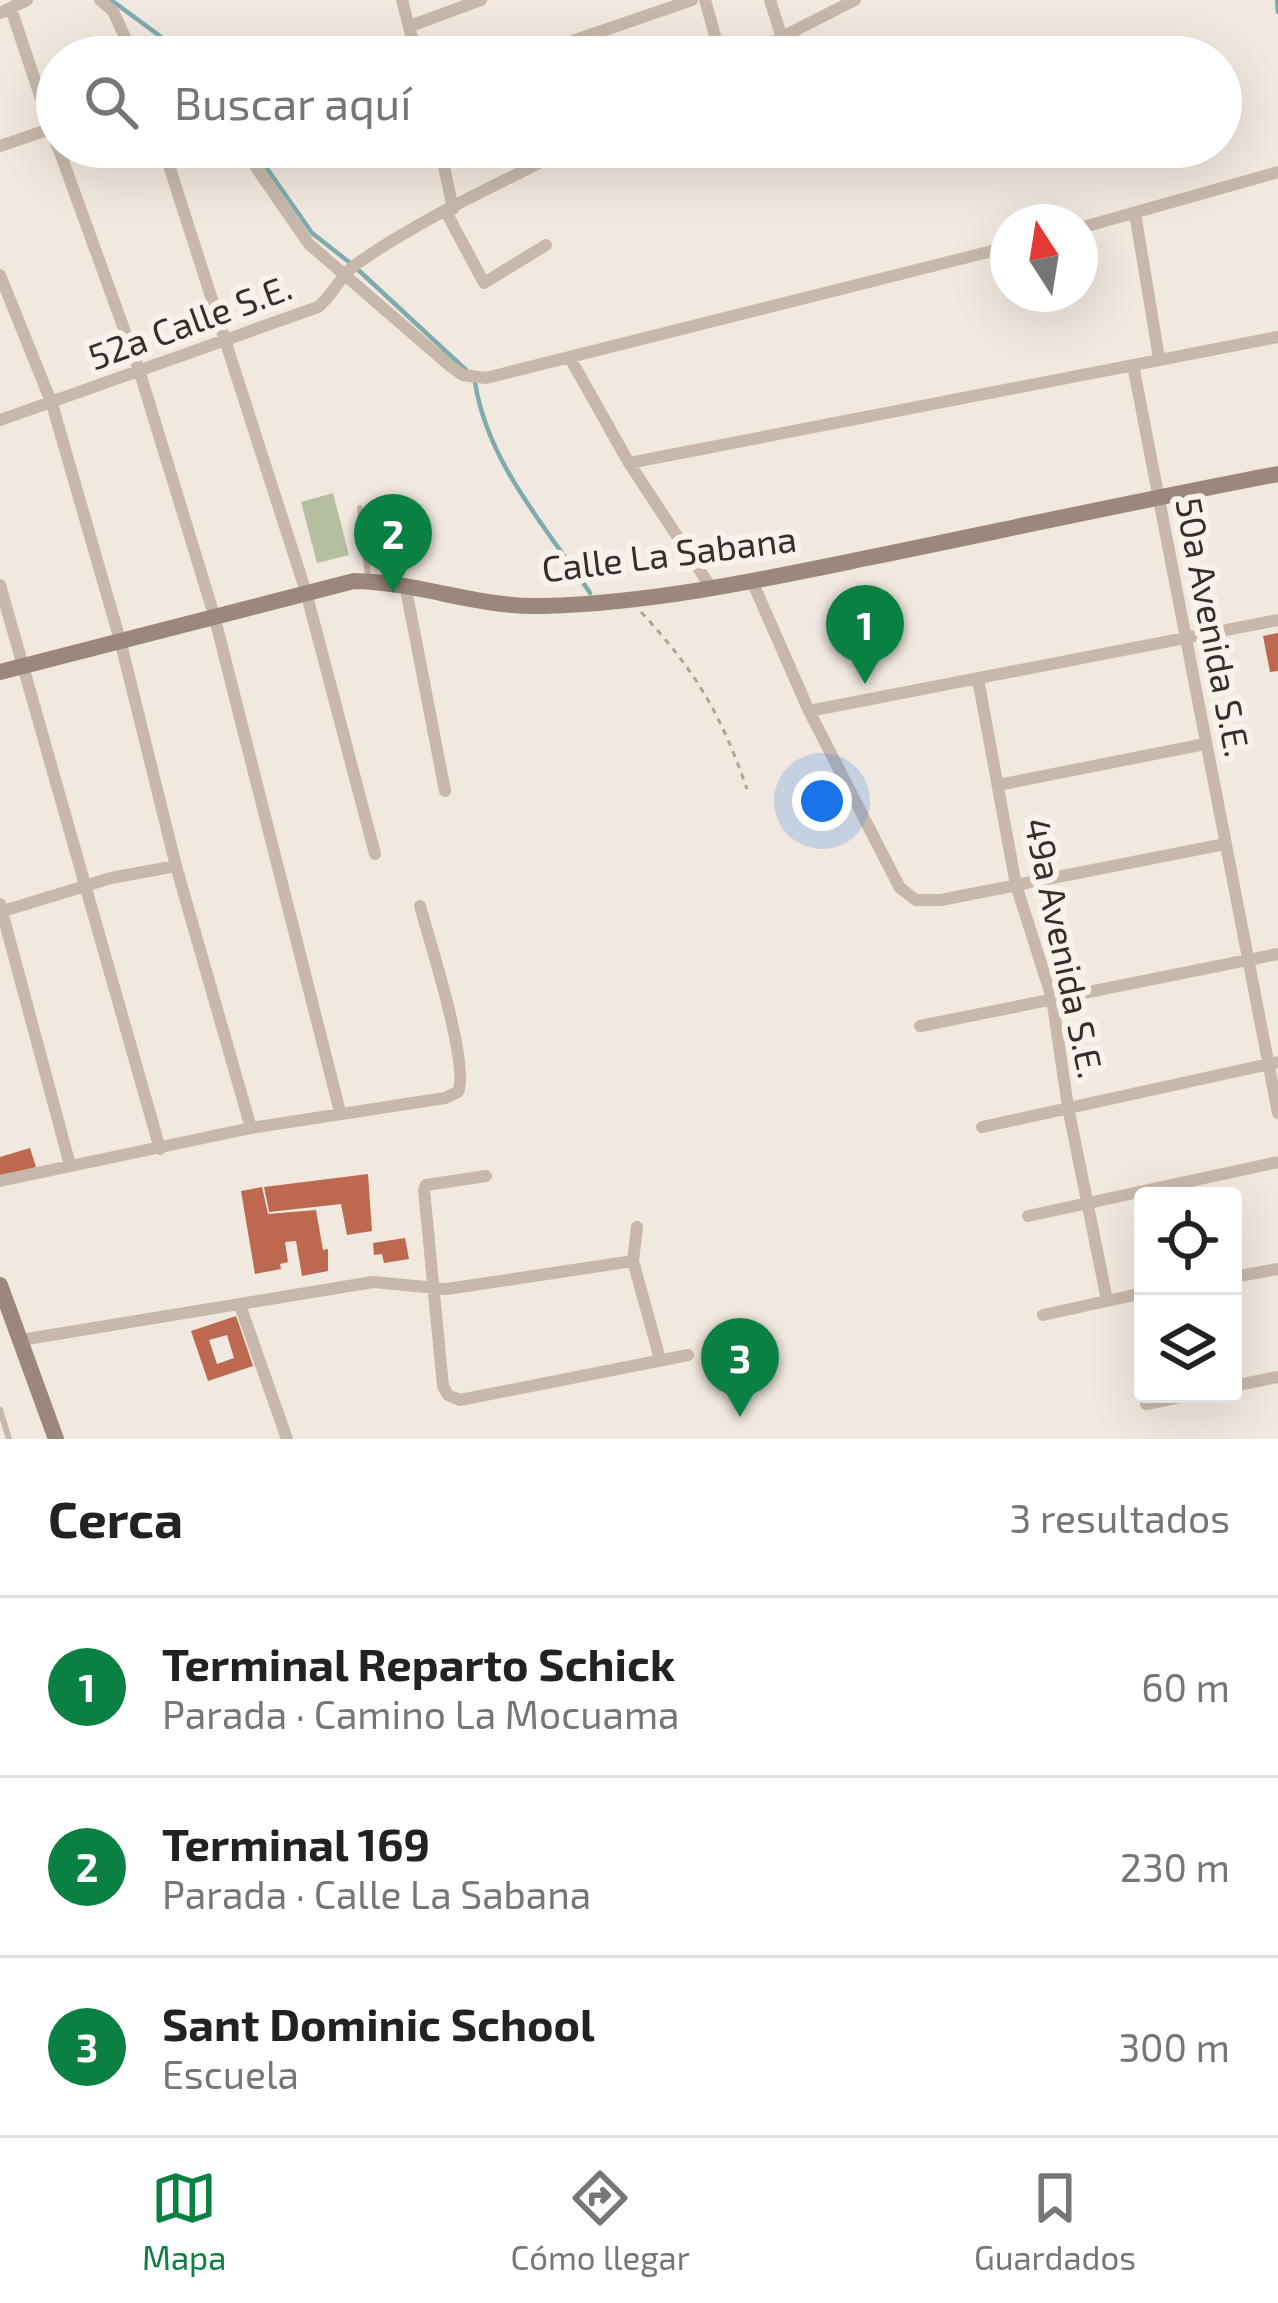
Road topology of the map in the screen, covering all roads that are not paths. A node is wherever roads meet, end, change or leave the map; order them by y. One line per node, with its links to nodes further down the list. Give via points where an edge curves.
1 (27, 0): 10 (street)
2 (100, 0): 12 (street)
3 (402, 0): 11 (street)
4 (481, 0): 11 (street)
5 (692, 0): 14 (street)
6 (705, 0): 15 (street)
7 (770, 0): 16 (street)
8 (855, 0): 9 (street)
9 (831, 6): 17 (street)
10 (5, 11): 18 (street)
11 (410, 26): 13 (street)
12 (124, 36)
13 (413, 36)
14 (587, 36)
15 (715, 36)
16 (781, 36)
17 (785, 36)
18 (36, 85)
19 (36, 134): 20 (street)
20 (0, 146)
21 (65, 168): 39 (street)
22 (170, 168): 35 (street)
23 (257, 168): 32 (street, via 310,244)
24 (444, 168): 27 (street)
25 (531, 168): 27 (street, 52a Calle S.E.)
26 (1278, 172): 28 (street)
27 (450, 210): 30 (street, via 484,283); 32 (street, 52a Calle S.E.)
28 (1135, 213): 29 (street); 37 (street)
29 (1098, 223)
30 (546, 245)
31 (990, 252): 36 (street)
32 (346, 274): 35 (street, 52a Calle S.E., via 318,307); 36 (street, via 463,375 486,378)
33 (0, 275): 40 (street)
34 (1278, 337): 37 (street)
35 (224, 344): 39 (street, 52a Calle S.E.); 51 (street)
36 (569, 358): 42 (street)
37 (1159, 358): 38 (street)
38 (1133, 365): 42 (street); 44 (street, 50a Avenida S.E.)
39 (140, 374): 40 (street, 52a Calle S.E.); 52 (street)
40 (52, 404): 41 (street, 52a Calle S.E.); 55 (street)
41 (0, 420)
42 (629, 463): 50 (street)
43 (1278, 474): 44 (street, Calle La Sabana)
44 (1156, 497): 47 (street, Calle La Sabana); 54 (street, 50a Avenida S.E.)
45 (360, 508): 46 (lane)
46 (369, 581): 48 (street, Calle La Sabana); 51 (street, Calle La Sabana)
47 (752, 581): 50 (street, Calle La Sabana); 59 (street)
48 (405, 584): 50 (street, Calle La Sabana, via 539,607); 62 (street)
49 (0, 585): 56 (street)
50 (712, 589)
51 (306, 592): 52 (street, Calle La Sabana); 64 (street)
52 (214, 615): 55 (street, Calle La Sabana); 76 (street)
53 (1278, 620): 54 (street)
54 (1184, 639): 58 (street); 60 (street, 50a Avenida S.E.)
55 (120, 640): 56 (street, Calle La Sabana); 65 (street)
56 (22, 666): 57 (street, Calle La Sabana); 67 (street)
57 (0, 672)
58 (978, 679): 59 (street); 61 (street, 49a Avenida S.E.)
59 (809, 710): 66 (street, via 900,888 916,900 941,900)
60 (1205, 744): 61 (street); 63 (street, 50a Avenida S.E.)
61 (998, 785): 66 (street, 49a Avenida S.E.)
62 (445, 791)
63 (1225, 844): 66 (street); 71 (street, 50a Avenida S.E.)
64 (375, 854)
65 (176, 866): 67 (street); 79 (street)
66 (1016, 884): 72 (street, 49a Avenida S.E.)
67 (87, 885): 69 (street); 80 (street)
68 (420, 906): 76 (street, via 462,1083 445,1098)
69 (1, 909): 82 (street)
70 (1278, 954): 71 (street)
71 (1248, 960): 72 (street); 74 (street, 50a Avenida S.E.)
72 (1052, 998): 73 (street); 75 (street, 49a Avenida S.E.)
73 (920, 1026)
74 (1273, 1062): 75 (street); 77 (street, 50a Avenida S.E.)
75 (1068, 1107): 78 (street); 85 (street, 49a Avenida S.E.)
76 (340, 1112): 79 (street)
77 (1278, 1113)
78 (982, 1127)
79 (250, 1128): 80 (street)
80 (160, 1148): 82 (street)
81 (1278, 1162): 85 (street)
82 (70, 1165): 84 (street)
83 (486, 1176): 92 (street, via 426,1185)
84 (0, 1181)
85 (1086, 1204): 86 (street); 94 (street, 49a Avenida S.E.)
86 (1028, 1216)
87 (637, 1227): 88 (street)
88 (633, 1261): 92 (street); 99 (street)
89 (1278, 1269): 90 (street)
90 (1242, 1275)
91 (0, 1285): 97 (street)
92 (433, 1288): 95 (street, via 373,1282); 99 (street, via 443,1387 460,1400)
93 (1134, 1295): 94 (street)
94 (1107, 1300): 96 (street)
95 (240, 1305): 97 (street); 107 (street)
96 (1043, 1315)
97 (21, 1340): 106 (street)
98 (688, 1355): 99 (street)
99 (660, 1359)
100 (1278, 1377): 101 (street)
101 (1242, 1384)
102 (1151, 1403): 103 (street)
103 (1146, 1404)
104 (0, 1411): 105 (lane)
105 (7, 1439)
106 (56, 1439)
107 (287, 1439)

